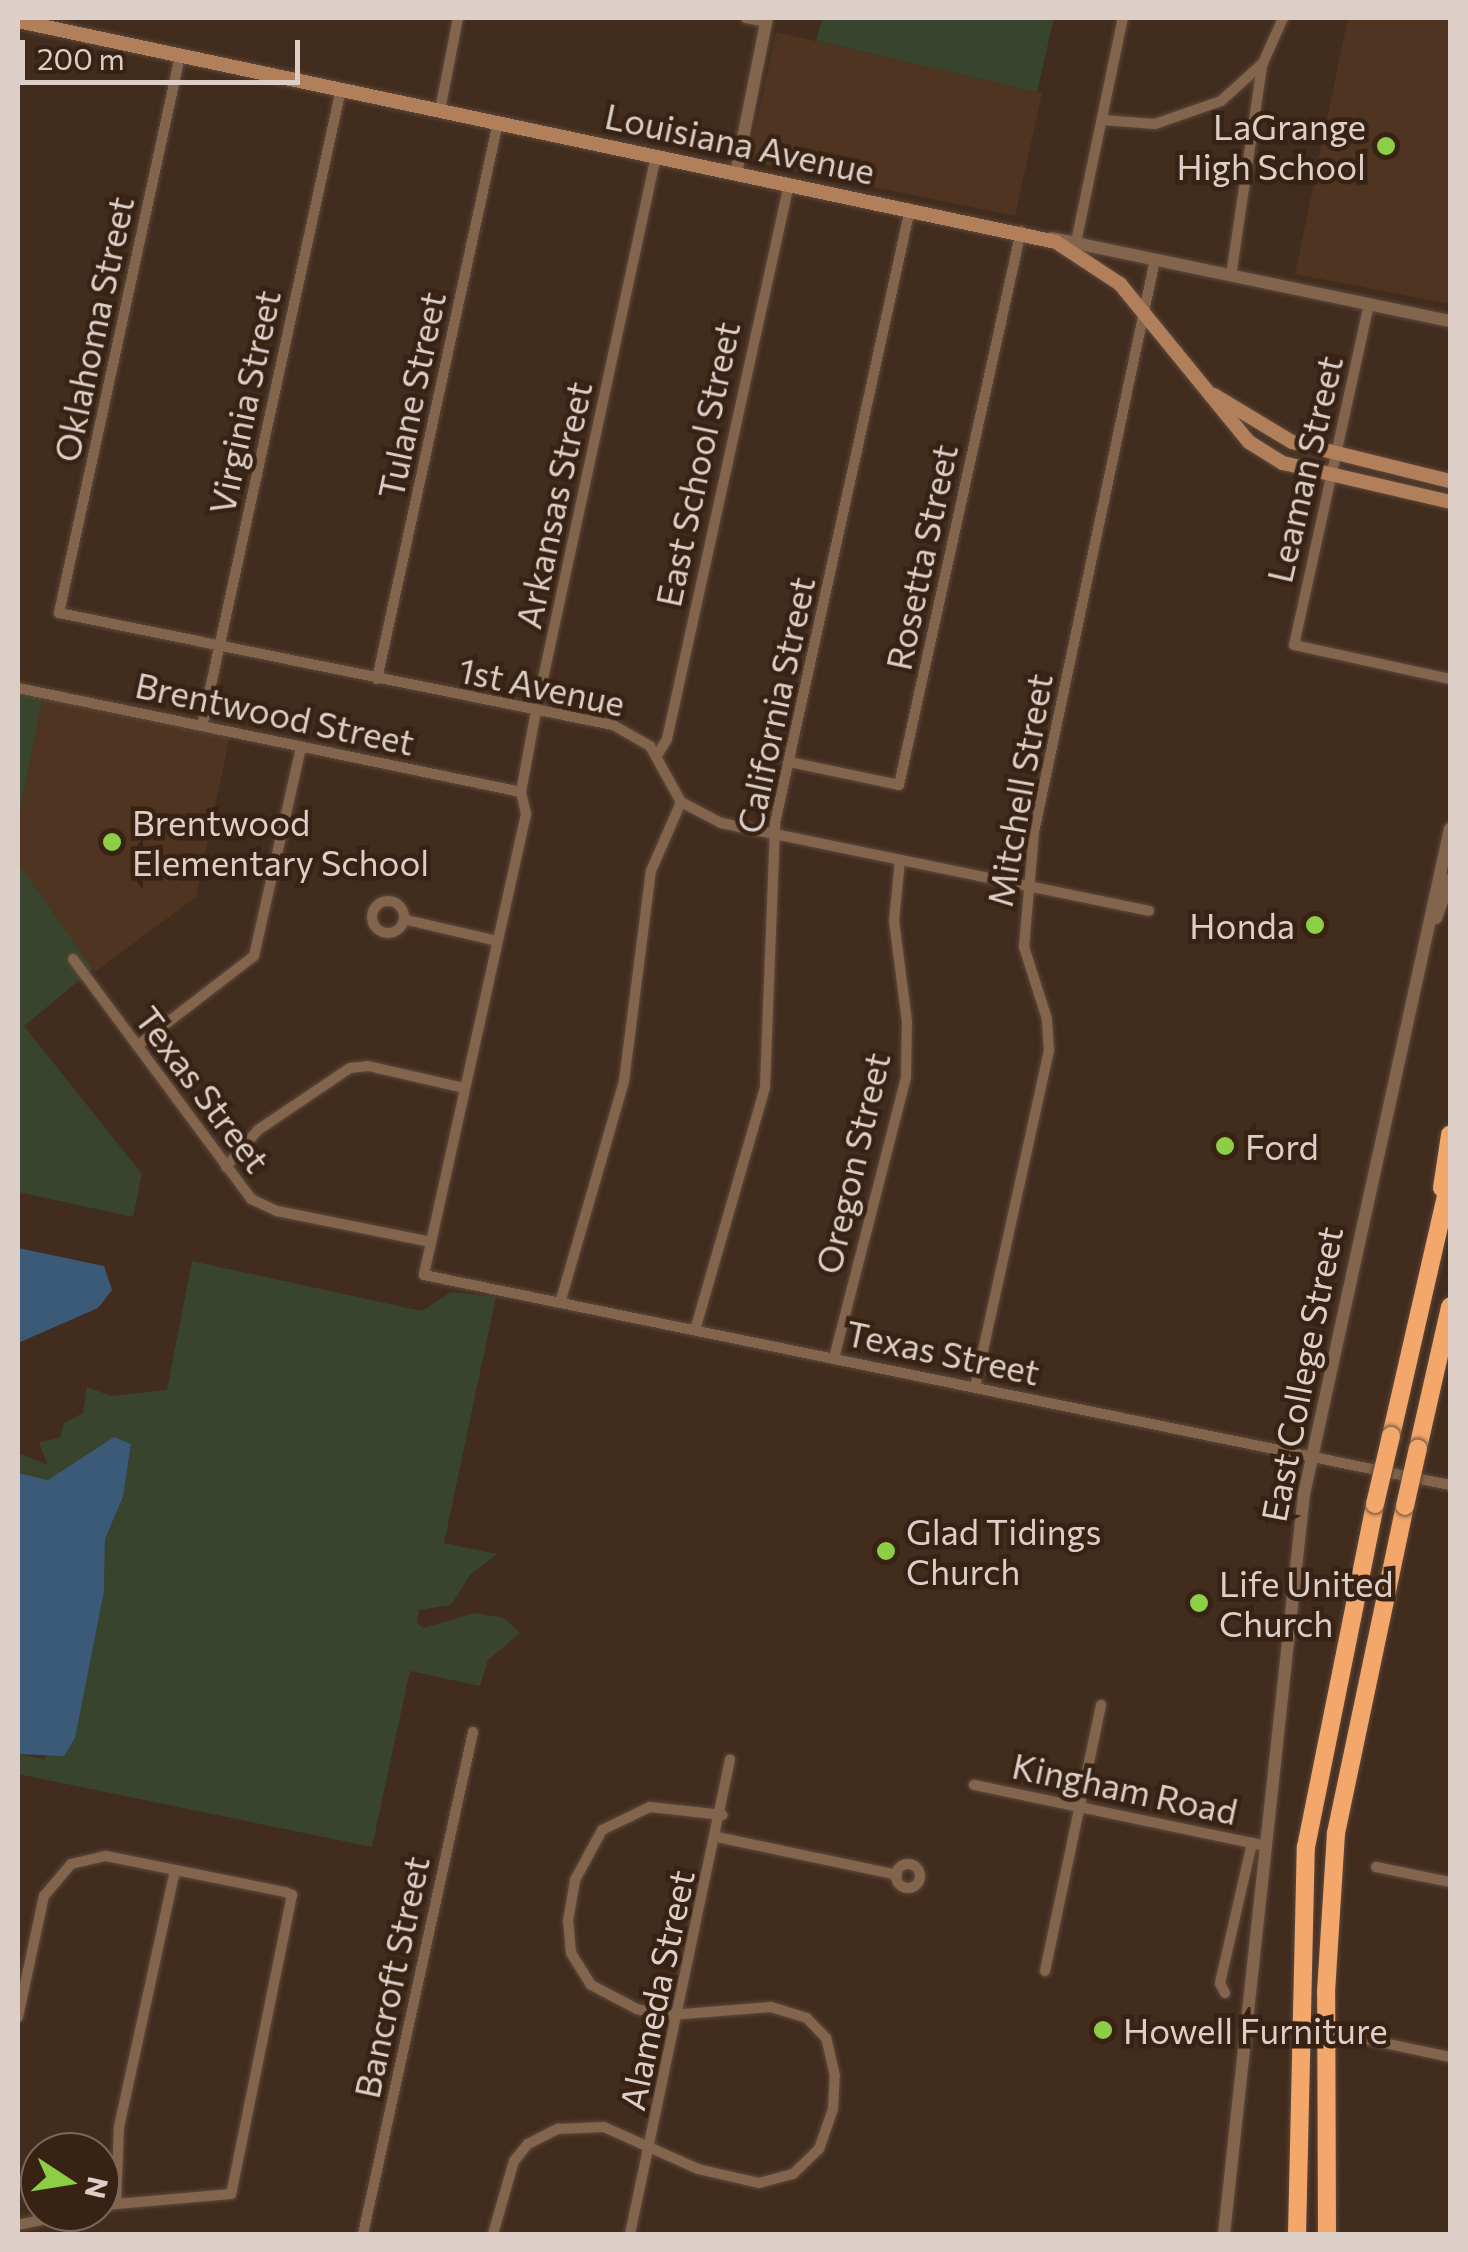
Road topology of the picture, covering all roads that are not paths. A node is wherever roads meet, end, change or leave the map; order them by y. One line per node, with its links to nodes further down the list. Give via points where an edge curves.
1 (458, 18): 10 (street)
2 (746, 18): 5 (street)
3 (1123, 18): 11 (street)
4 (1283, 18): 8 (street)
5 (766, 20): 14 (street)
6 (18, 21): 7 (main road, Louisiana Avenue)
7 (180, 56): 9 (main road, Louisiana Avenue); 29 (street, Oklahoma Street)
8 (1263, 62): 11 (street, via 1221,101 1190,116 1154,124); 20 (street)
9 (341, 89): 10 (main road, Louisiana Avenue); 30 (street, Virginia Street)
10 (440, 110): 12 (main road, Louisiana Avenue)
11 (1102, 120): 18 (street)
12 (498, 122): 13 (main road, Louisiana Avenue); 31 (street, Tulane Street)
13 (656, 156): 14 (main road, Louisiana Avenue); 34 (street, Arkansas Street)
14 (736, 173): 15 (main road, Louisiana Avenue)
15 (789, 184): 16 (main road, Louisiana Avenue); 37 (street, East School Street, via 667,739)
16 (910, 209): 17 (main road, Louisiana Avenue); 38 (street, California Street)
17 (1020, 232): 18 (main road, Louisiana Avenue); 38 (street, Rosetta Street, via 899,784)
18 (1076, 247): 19 (street); 22 (main road, Louisiana Avenue)
19 (1155, 260): 20 (street); 22 (street, Mitchell Street)
20 (1231, 276): 21 (street)
21 (1369, 304): 23 (street); 25 (street, Leaman Street)
22 (1144, 312): 24 (main road, Louisiana Avenue); 45 (street, Mitchell Street)
23 (1450, 321)
24 (1209, 391): 25 (main road, via 1268,432); 26 (main road, via 1249,442 1283,463)
25 (1336, 453): 26 (street, Leaman Street); 27 (main road)
26 (1330, 476): 28 (main road); 32 (street, Leaman Street, via 1294,645)
27 (1450, 481)
28 (1450, 502)
29 (59, 613): 30 (street, 1st Avenue)
30 (219, 647): 31 (street, 1st Avenue); 35 (street, Virginia Street)
31 (377, 679): 34 (street, 1st Avenue)
32 (1450, 679)
33 (18, 688): 35 (street, Brentwood Street)
34 (536, 710): 37 (street, 1st Avenue, via 623,728); 39 (street, Arkansas Street)
35 (202, 726): 36 (street, Brentwood Street)
36 (301, 747): 39 (street, Brentwood Street); 51 (street, via 254,956)
37 (658, 754): 40 (street, 1st Avenue)
38 (789, 762): 42 (street, California Street)
39 (522, 792): 48 (street, Arkansas Street, via 526,814)
40 (680, 802): 42 (street, via 721,824); 59 (street, via 652,871 624,1081)
41 (1450, 829): 49 (street, East College Street)
42 (774, 834): 43 (street); 61 (street, California Street, via 764,1088)
43 (900, 860): 45 (street); 62 (street, Oregon Street, via 894,921 907,1022 906,1077)
44 (1450, 880): 49 (street, East College Street)
45 (1027, 886): 46 (street); 63 (street, Mitchell Street, via 1024,947 1047,1018 1048,1050)
46 (1150, 911)
47 (407, 920): 48 (street)
48 (497, 941): 52 (street, Arkansas Street)
49 (1425, 948): 64 (street, East College Street)
50 (73, 959): 51 (street, Texas Street)
51 (137, 1046): 54 (street, Texas Street)
52 (464, 1088): 54 (street, via 368,1066 350,1068 258,1130); 56 (street, Arkansas Street)
53 (1450, 1135): 57 (highway)
54 (226, 1167): 56 (street, Texas Street, via 264,1206)
55 (1450, 1178): 57 (highway)
56 (431, 1242): 58 (street, Arkansas Street)
57 (1436, 1243): 91 (highway, bridge, via 1306,1847)
58 (424, 1275): 59 (street, Texas Street)
59 (560, 1303): 61 (street, Texas Street)
60 (1450, 1307): 92 (highway, bridge, via 1336,1833 1326,1992)
61 (694, 1330): 62 (street, Texas Street)
62 (834, 1358): 63 (street, Texas Street)
63 (974, 1387): 64 (street, Texas Street)
64 (1310, 1456): 65 (street, Texas Street); 73 (street, East College Street)
65 (1450, 1484)
66 (1101, 1705): 70 (street)
67 (473, 1732): 87 (street, Bancroft Street)
68 (730, 1759): 71 (street, Alameda Street)
69 (974, 1785): 70 (street, Kingham Road)
70 (1080, 1807): 73 (street, Kingham Road); 78 (street)
71 (723, 1815): 72 (street, Alameda Street); 80 (street, via 666,1806 620,1816 593,1841 571,1896 571,1953 591,1985 625,2005)
72 (718, 1837): 76 (street); 80 (street, Alameda Street)
73 (1258, 1844): 79 (street, via 1220,1983); 90 (street, East College Street)
74 (1376, 1867): 77 (street)
75 (175, 1870): 81 (street, via 97,1856 62,1870 44,1896); 84 (street); 86 (street, via 292,1895 231,2194)
76 (897, 1874)
77 (1450, 1882)
78 (1045, 1971)
79 (1224, 1994)
80 (679, 2014): 85 (street, Alameda Street); 85 (street, via 771,2008 807,2018 830,2050 832,2117 808,2163 769,2182 708,2173)
81 (18, 2017)
82 (1365, 2039): 83 (street)
83 (1450, 2057)
84 (119, 2132)
85 (650, 2145): 88 (street, via 590,2125 536,2138 508,2170); 89 (street, Alameda Street)
86 (120, 2204)
87 (363, 2234)
88 (493, 2234)
89 (630, 2234)
90 (1224, 2234)
91 (1297, 2234)
92 (1327, 2234)

